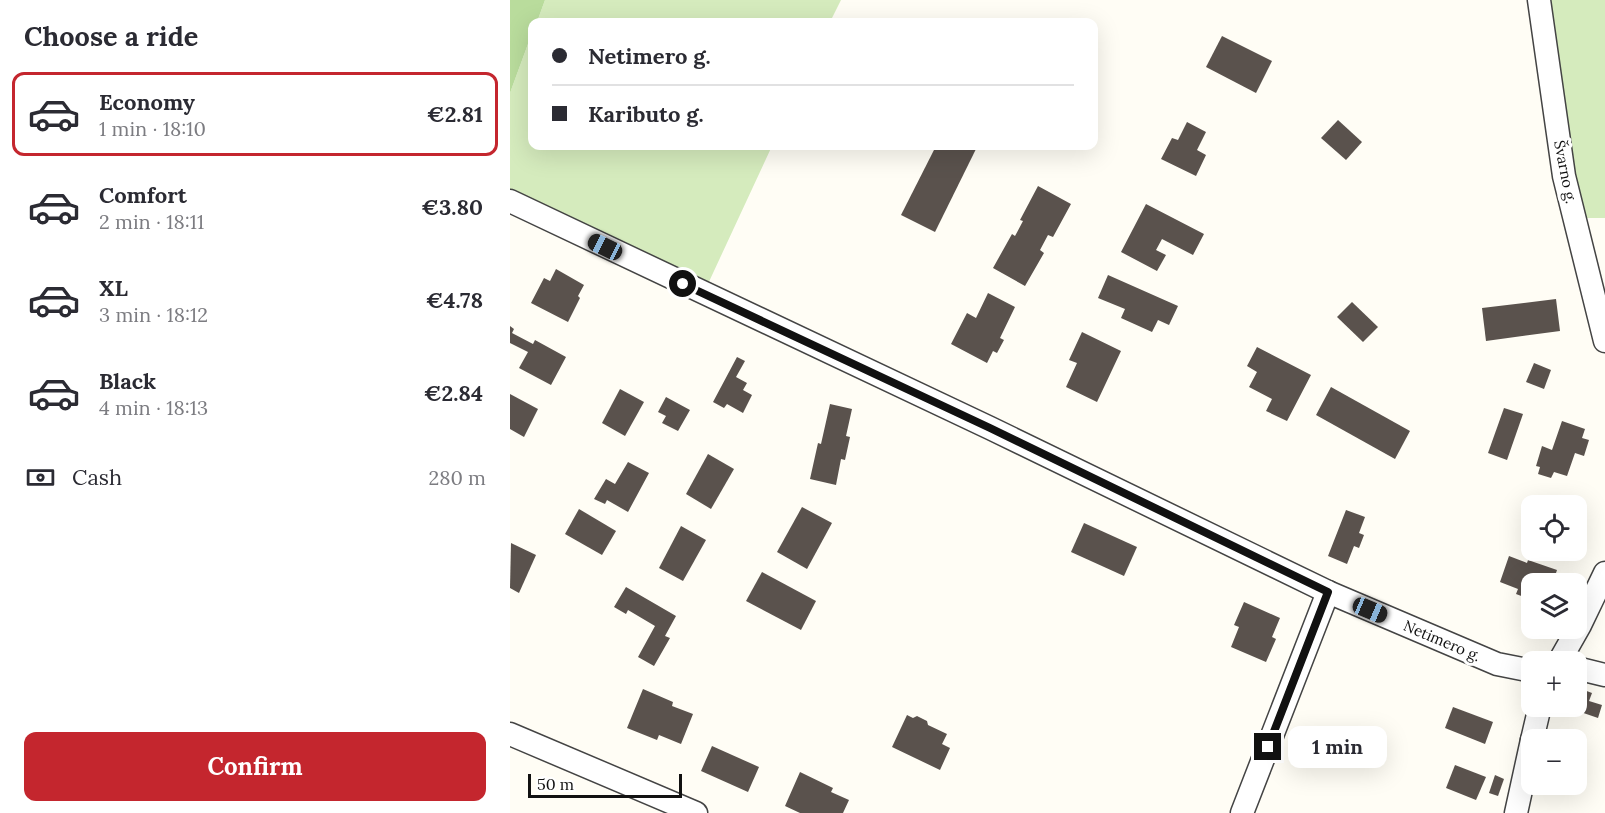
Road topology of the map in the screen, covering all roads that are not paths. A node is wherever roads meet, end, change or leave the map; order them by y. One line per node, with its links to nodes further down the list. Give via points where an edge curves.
1 (1539, 0): 3 (street, Švarno g., via 1564,176)
2 (510, 201): 5 (street, Netimero g.)
3 (1605, 342)
4 (1605, 573): 6 (street)
5 (1328, 592): 7 (street, Netimero g., via 1497,664); 13 (street)
6 (1566, 651)
7 (1521, 669)
8 (1587, 671): 9 (street)
9 (1605, 675)
10 (510, 734): 12 (street)
11 (1521, 790): 14 (street)
12 (696, 813)
13 (1242, 813)
14 (1516, 813)

